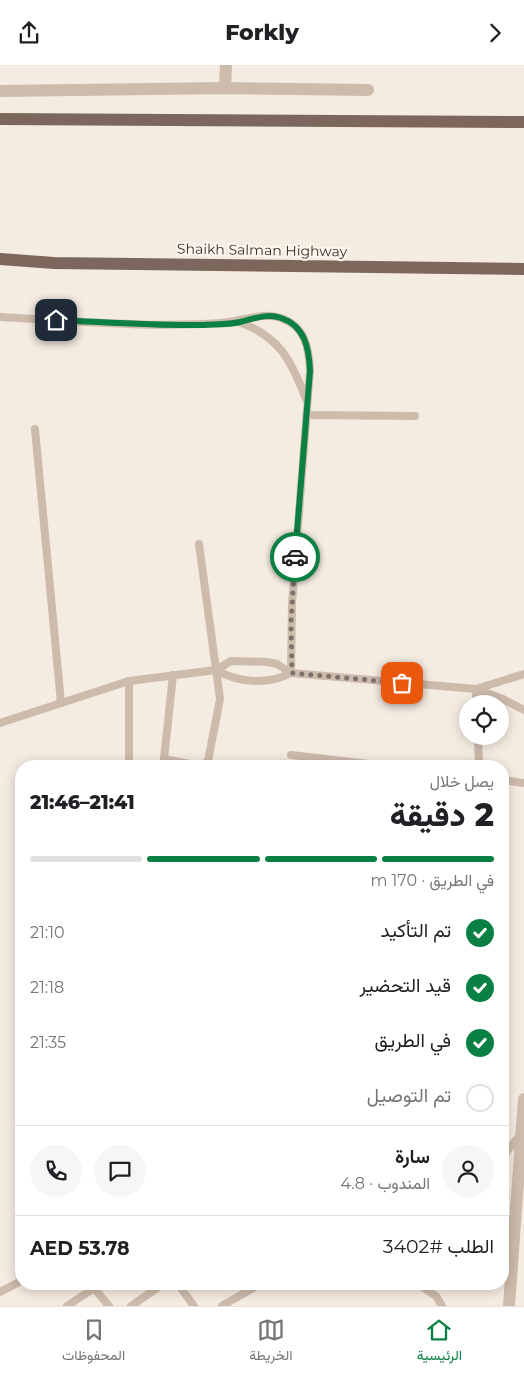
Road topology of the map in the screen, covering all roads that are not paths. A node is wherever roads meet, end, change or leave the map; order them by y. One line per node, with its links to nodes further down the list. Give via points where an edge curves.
1 (226, 65): 2 (street)
2 (225, 88): 3 (street); 4 (street)
3 (368, 90)
4 (0, 91)
5 (0, 119): 6 (main road)
6 (524, 122)
7 (0, 259): 8 (main road, Shaikh Salman Highway, via 54,263)
8 (524, 269)
9 (0, 317): 10 (lane, via 168,325)
10 (239, 322): 11 (lane, via 253,327 276,343 293,368); 11 (lane, via 266,316 280,318 303,335 310,359)
11 (306, 401): 12 (lane)
12 (306, 415): 13 (lane); 17 (lane, via 291,623)
13 (415, 416)
14 (35, 429): 23 (lane)
15 (200, 544): 16 (lane)
16 (216, 670): 17 (lane, via 231,678 258,681 274,680); 17 (lane, via 231,661 259,661 277,664); 19 (lane); 30 (lane, via 220,699)
17 (292, 673): 21 (lane)
18 (524, 673): 21 (lane)
19 (173, 675): 20 (lane); 29 (lane, via 164,759)
20 (129, 681): 23 (lane); 28 (lane)
21 (476, 689): 22 (lane); 24 (lane)
22 (476, 695)
23 (61, 703): 25 (lane)
24 (524, 711)
25 (0, 723)
26 (478, 745): 32 (lane)
27 (291, 755): 31 (lane)
28 (129, 760)
29 (170, 760)
30 (208, 760)
31 (334, 760)
32 (479, 760)
33 (509, 781): 34 (lane)
34 (524, 783)
35 (524, 1099): 36 (street)
36 (520, 1135): 37 (lane); 39 (street)
37 (509, 1149)
38 (509, 1260): 39 (lane)
39 (511, 1263): 54 (street)
40 (15, 1284): 47 (lane)
41 (91, 1290): 48 (lane)
42 (99, 1290): 49 (lane)
43 (154, 1290): 50 (lane)
44 (182, 1290): 51 (lane)
45 (250, 1290): 52 (lane)
46 (427, 1290): 53 (lane)
47 (0, 1292)
48 (67, 1306)
49 (109, 1306)
50 (131, 1306)
51 (194, 1306)
52 (222, 1306)
53 (442, 1306)
54 (509, 1306)

